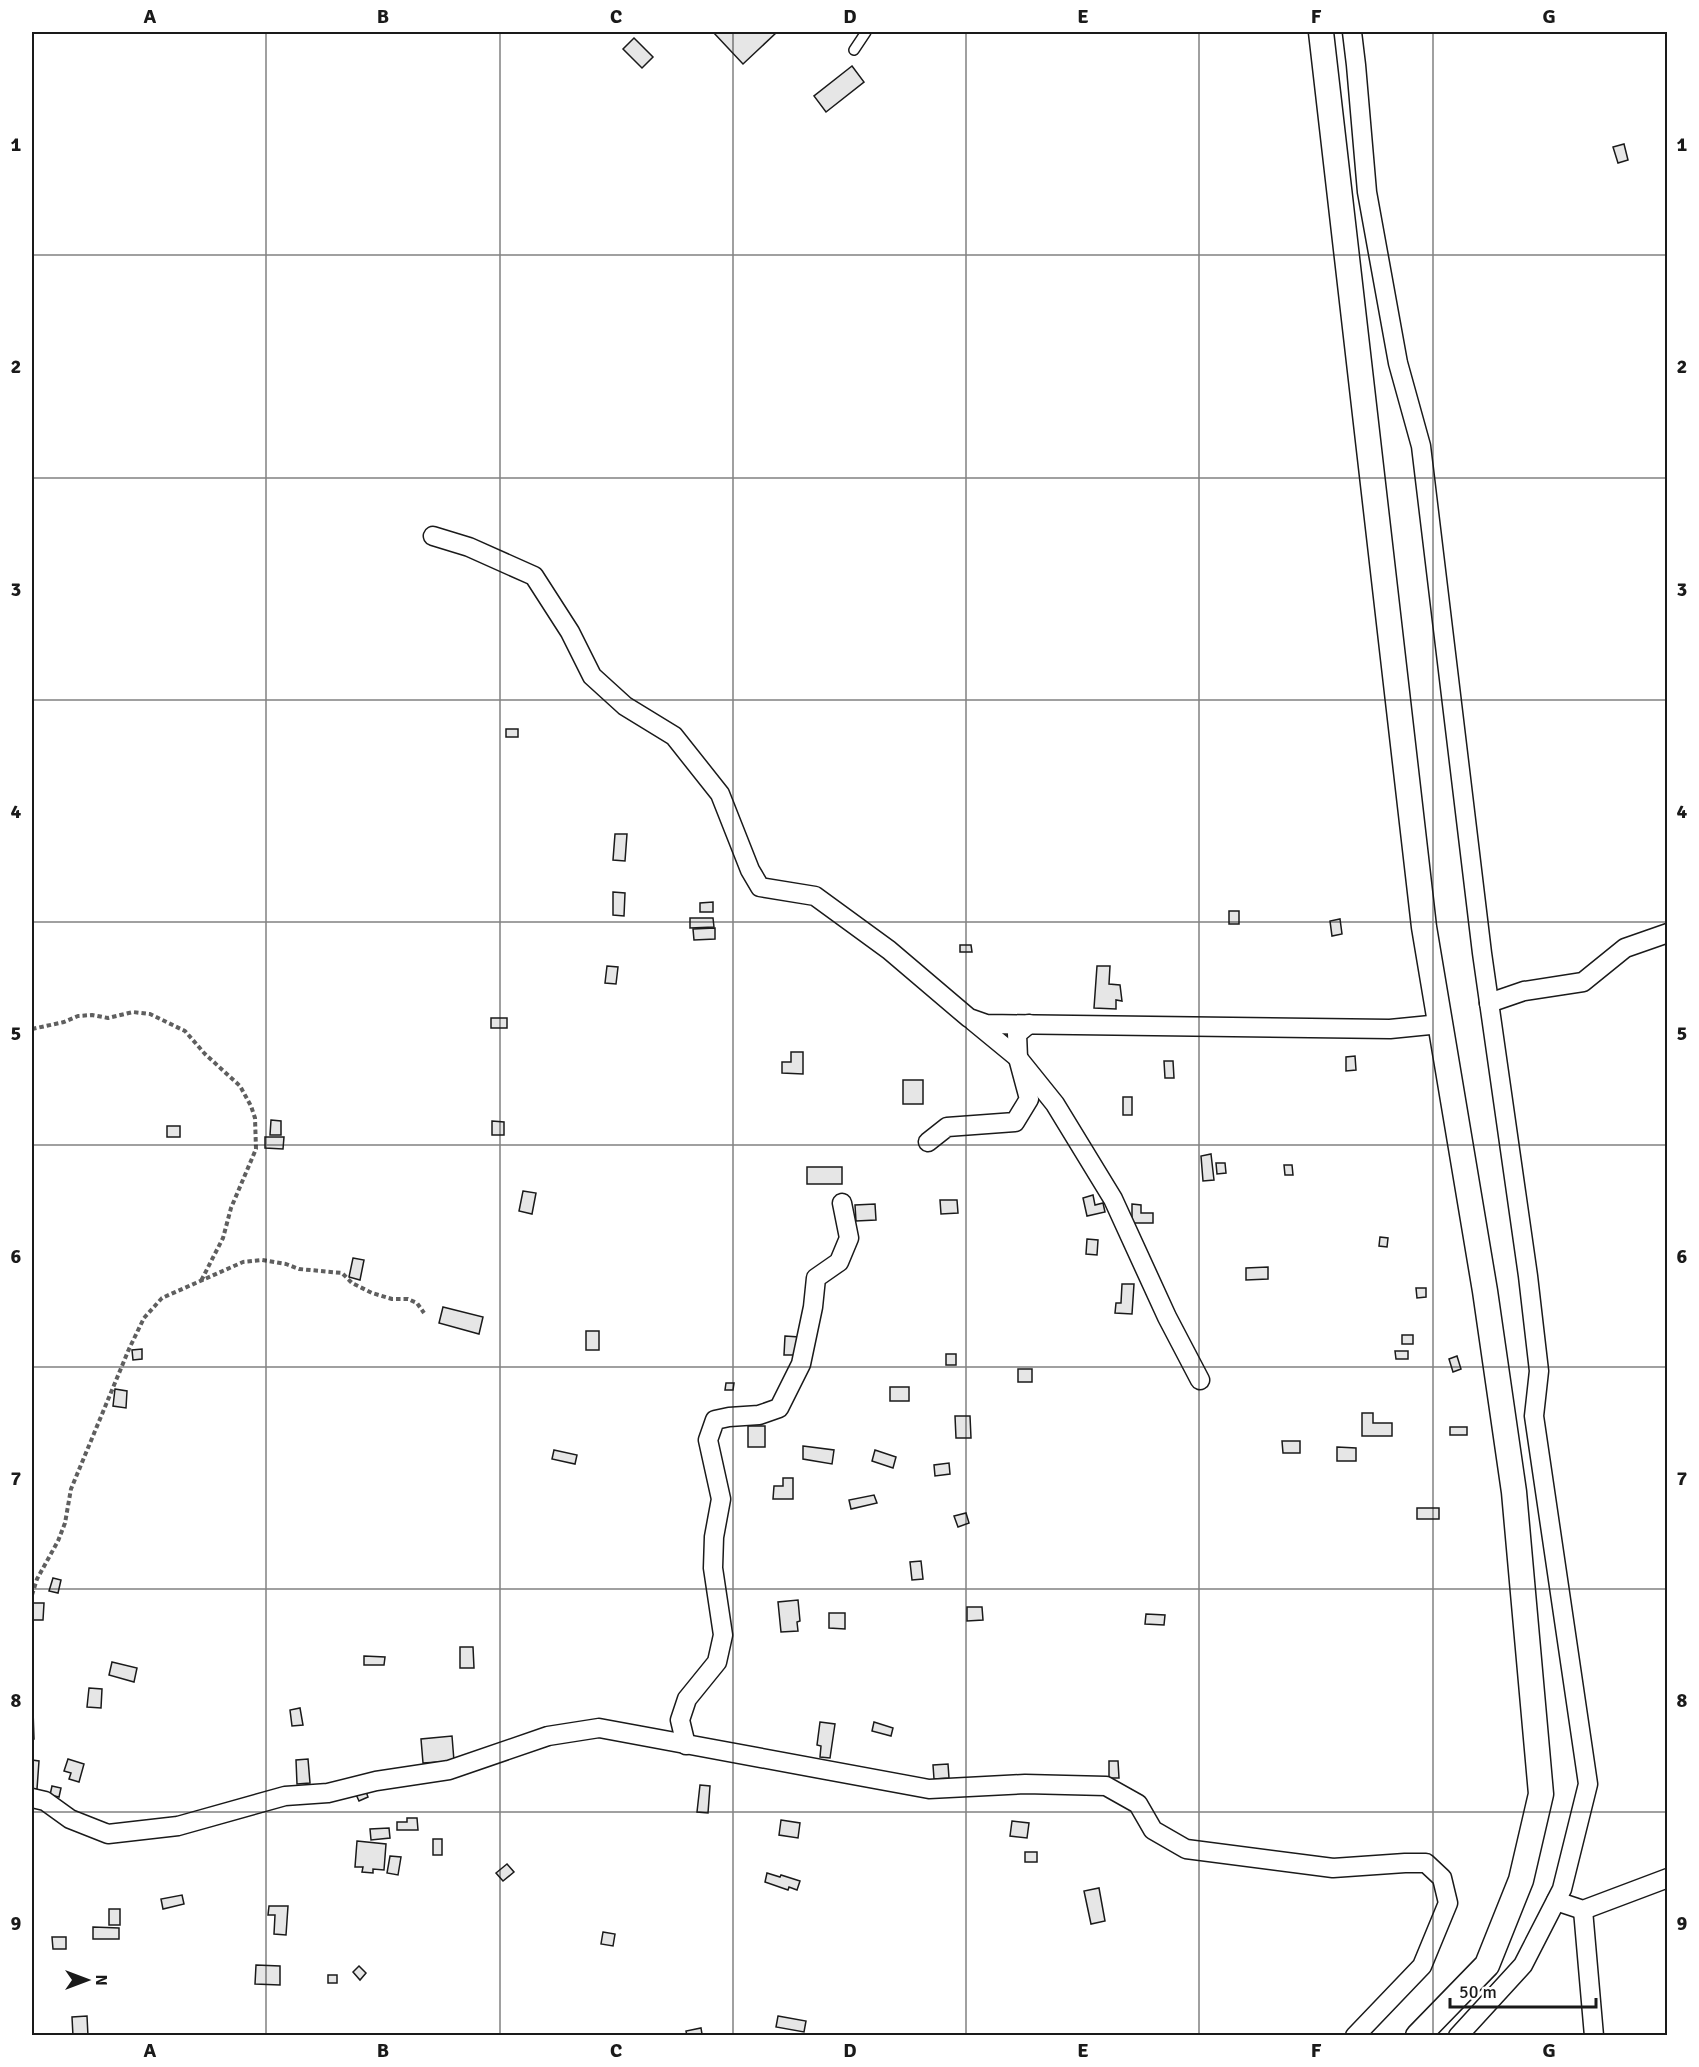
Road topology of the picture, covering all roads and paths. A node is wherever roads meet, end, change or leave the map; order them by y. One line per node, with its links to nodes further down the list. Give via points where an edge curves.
1 (866, 32): 4 (lane)
2 (1321, 32): 10 (street, via 1424,927)
3 (1352, 32): 7 (street, via 1366,192 1398,363 1421,446)
4 (854, 50)
5 (433, 536): 8 (street, via 469,547 534,576 570,632 592,676 625,706 674,736 720,794 760,887 815,896 890,950)
6 (1668, 933): 7 (street, via 1625,948 1583,982 1524,991)
7 (1489, 1003): 22 (street, via 1539,1371 1534,1416 1588,1784)
8 (969, 1018): 9 (street, via 987,1024); 12 (street)
9 (1029, 1024): 10 (street, via 1390,1029); 12 (street, via 1017,1034)
10 (1440, 1024): 25 (street, via 1514,1492 1541,1794 1521,1880 1487,1965)
11 (32, 1029): 15 (path, via 78,1016 150,1014 185,1031 240,1086 255,1119 256,1149 222,1238)
12 (1018, 1058): 13 (street, via 1029,1099 1015,1122 947,1127); 17 (street, via 1055,1104 1113,1199)
13 (928, 1142)
14 (842, 1203): 19 (street, via 849,1238 838,1262 816,1278 801,1364 779,1408 759,1415 715,1420 708,1440 721,1499 713,1568 723,1635 717,1662 687,1699 680,1720)
15 (200, 1282): 16 (path, via 243,1262 262,1260 342,1273 372,1293 417,1303); 18 (path, via 162,1298 144,1318 71,1489 58,1541)
16 (424, 1313)
17 (1200, 1380)
18 (32, 1595)
19 (686, 1745): 20 (street, via 599,1728 548,1736 448,1770 328,1793 285,1796 178,1826 108,1834); 24 (street, via 928,1789 1025,1784 1106,1786 1138,1804 1153,1830 1186,1850 1333,1868 1426,1863 1442,1878 1448,1903 1422,1966)
20 (32, 1798)
21 (1668, 1878): 23 (street)
22 (1556, 1901): 23 (street); 26 (street, via 1523,1965)
23 (1583, 1910): 27 (street)
24 (1355, 2036)
25 (1418, 2036)
26 (1458, 2036)
27 (1594, 2036)

